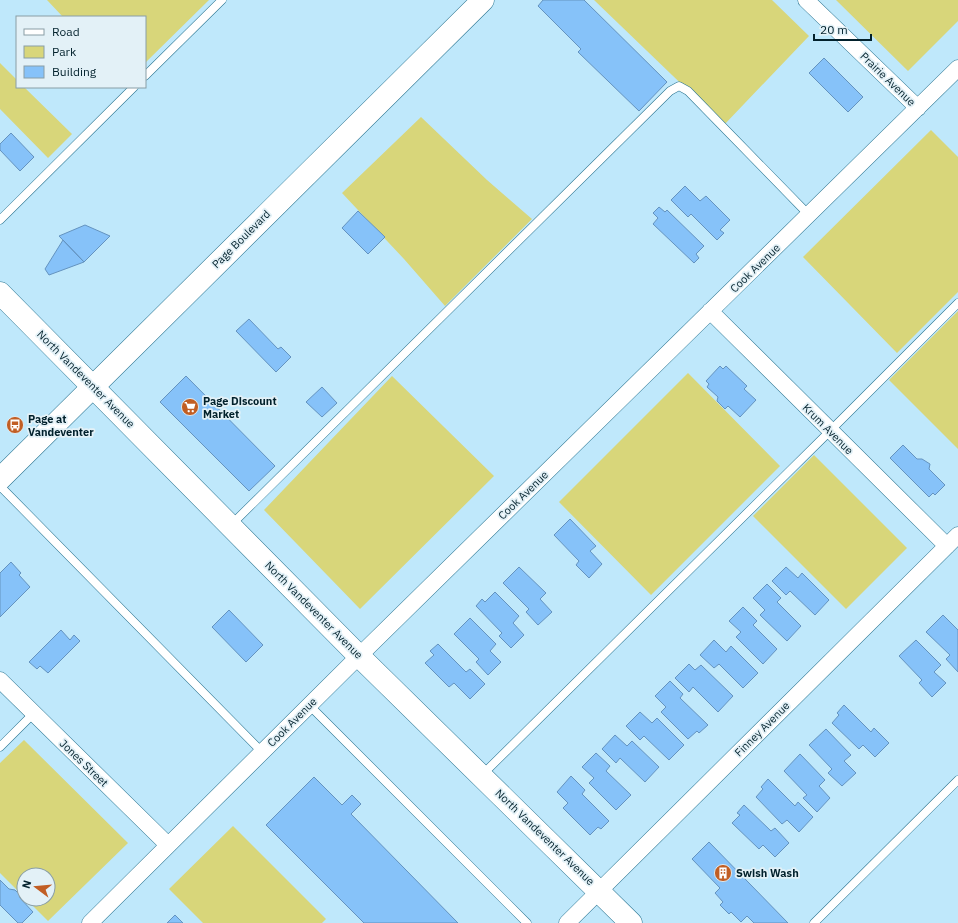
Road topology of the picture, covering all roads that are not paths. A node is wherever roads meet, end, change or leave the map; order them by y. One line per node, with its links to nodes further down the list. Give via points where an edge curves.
1 (222, 0): 5 (lane)
2 (483, 0): 13 (main road, Page Boulevard)
3 (806, 0): 7 (street, Prairie Avenue)
4 (958, 68): 7 (street, Cook Avenue)
5 (146, 75)
6 (133, 88): 9 (lane)
7 (918, 108): 8 (street, Cook Avenue)
8 (809, 215): 12 (street, Cook Avenue); 17 (lane, via 688,91 679,86 670,91)
9 (0, 220)
10 (0, 293): 13 (main road, North Vandeventer Avenue)
11 (958, 302): 14 (lane)
12 (710, 312): 14 (street, Krum Avenue); 19 (street, Cook Avenue)
13 (93, 387): 15 (main road, Page Boulevard); 17 (main road, North Vandeventer Avenue)
14 (830, 431): 18 (street, Krum Avenue); 25 (lane)
15 (0, 479)
16 (0, 486): 24 (lane)
17 (231, 526): 19 (main road, North Vandeventer Avenue)
18 (952, 541): 28 (street, Finney Avenue)
19 (359, 656): 21 (street, Cook Avenue); 25 (main road, North Vandeventer Avenue)
20 (0, 680): 22 (street, Jones Street)
21 (310, 705): 24 (street, Cook Avenue); 30 (lane)
22 (33, 714): 23 (lane); 27 (street, Jones Street)
23 (0, 747)
24 (262, 752): 27 (street, Cook Avenue)
25 (482, 775): 28 (main road, North Vandeventer Avenue)
26 (958, 780): 33 (lane)
27 (168, 845): 29 (street, Cook Avenue)
28 (599, 891): 31 (street, Finney Avenue); 32 (main road, North Vandeventer Avenue)
29 (90, 923)
30 (527, 923)
31 (566, 923)
32 (631, 923)
33 (814, 923)

